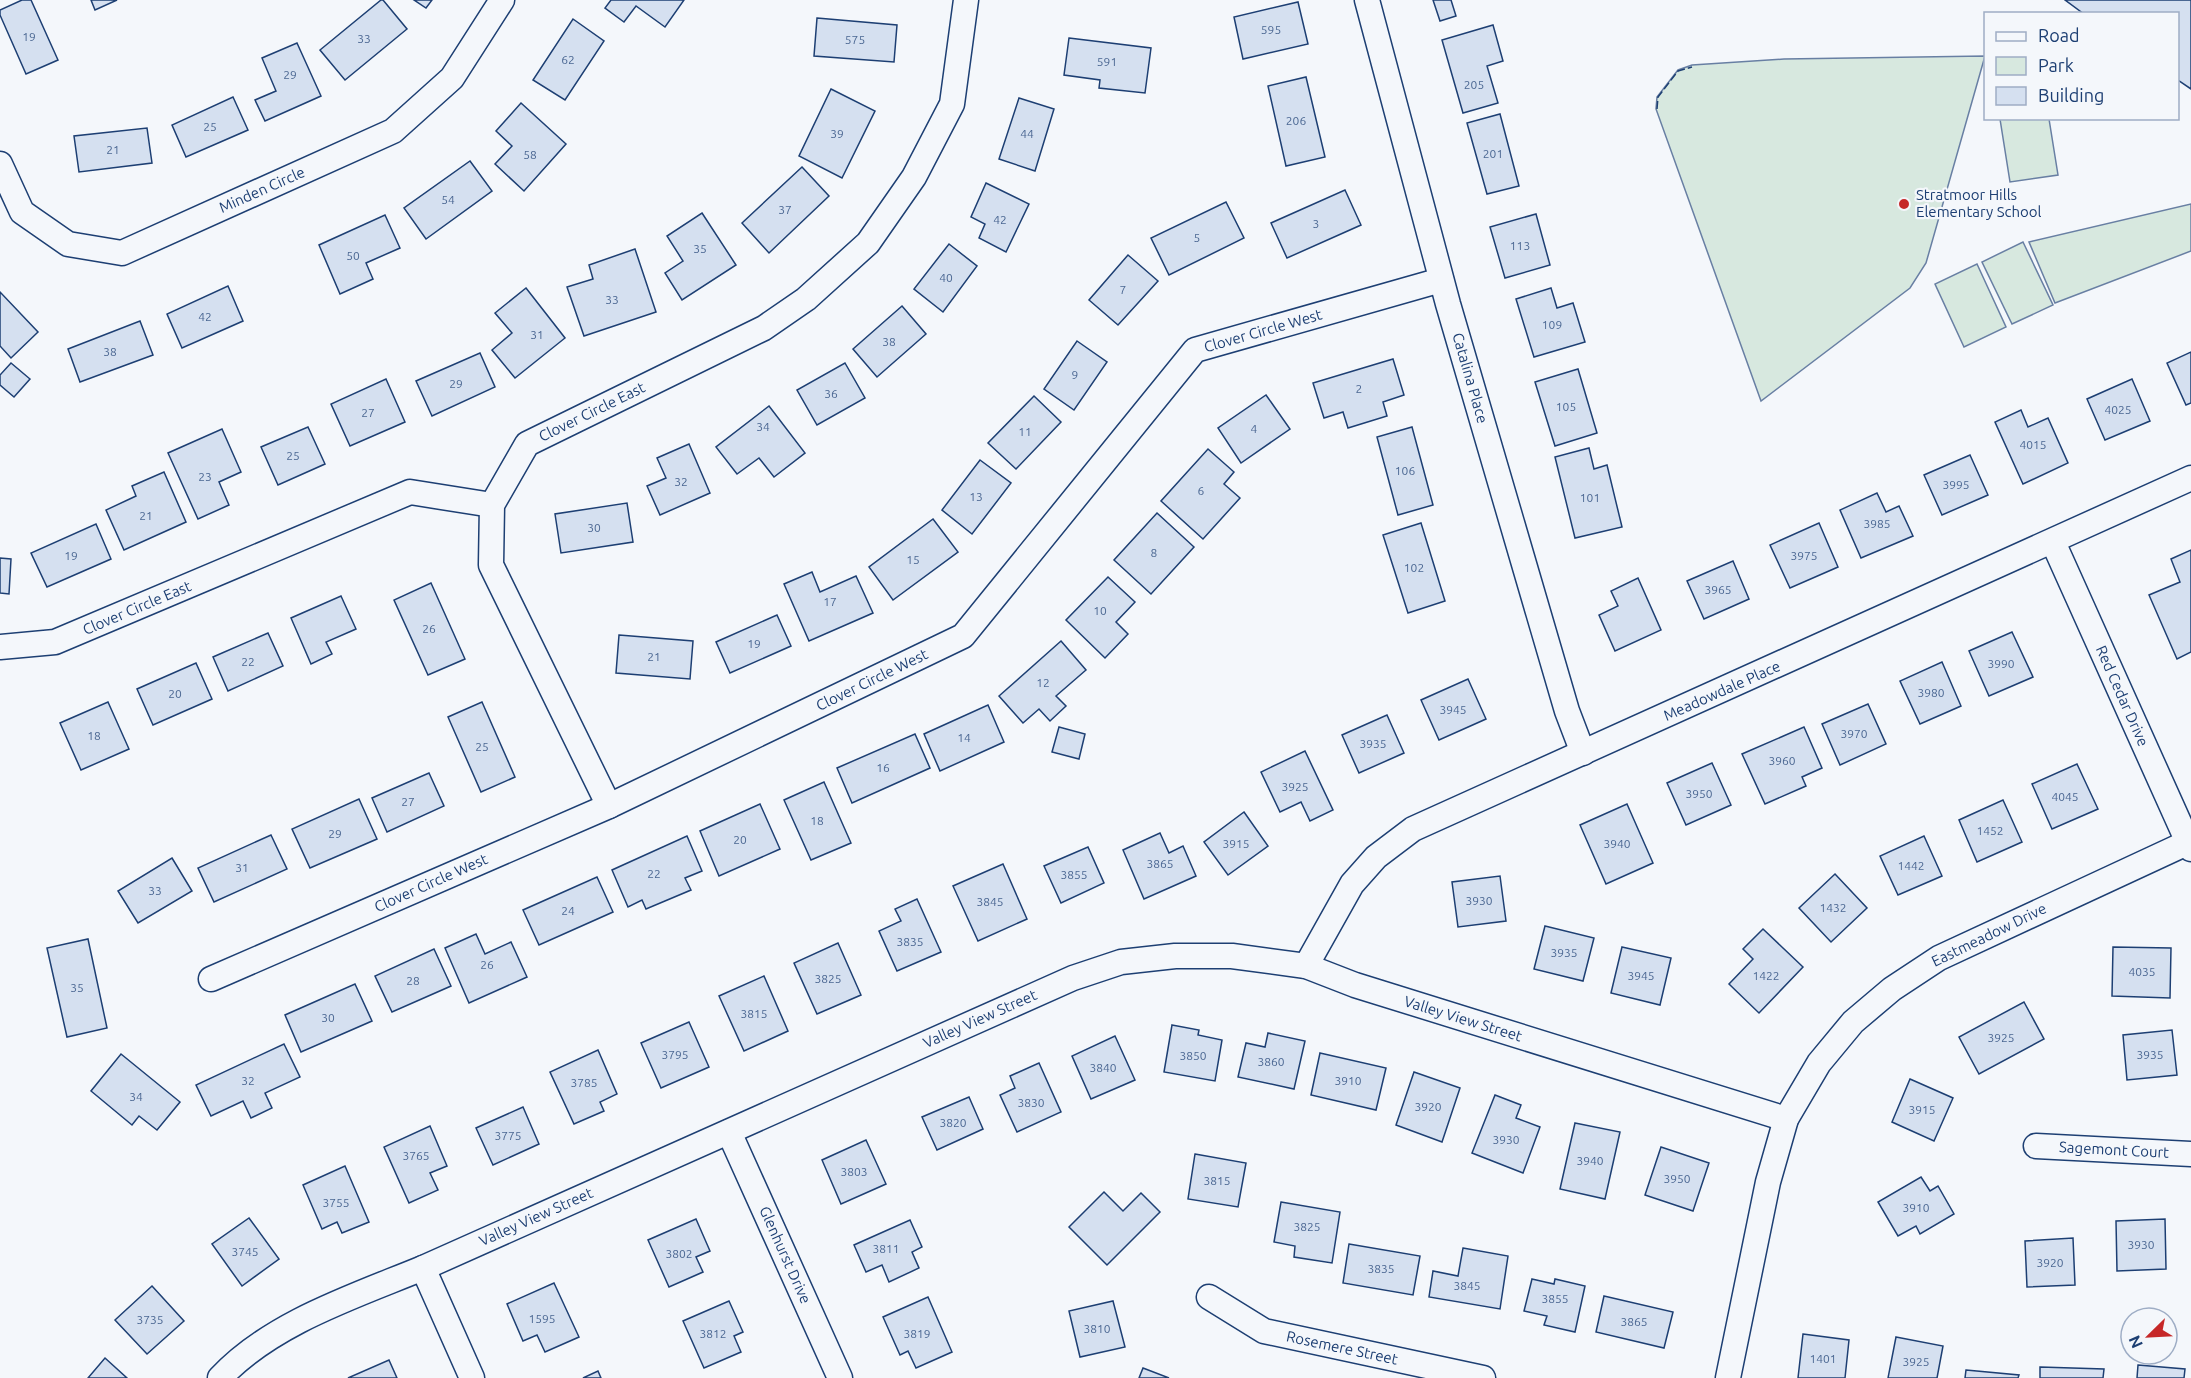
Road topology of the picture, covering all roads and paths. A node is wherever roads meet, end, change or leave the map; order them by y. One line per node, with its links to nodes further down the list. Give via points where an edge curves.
1 (502, 0): 4 (street, Minden Circle, via 452,78 393,131 122,253 68,243 22,212)
2 (966, 0): 7 (street, Clover Circle East, via 952,104 914,177 868,243 806,299 764,328 527,444)
3 (1367, 0): 5 (street, Catalina Place)
4 (0, 164)
5 (1441, 280): 10 (street, Catalina Place, via 1567,711); 11 (street, Clover Circle West, via 1195,350 963,636)
6 (2191, 478): 8 (street, Meadowdale Place)
7 (492, 505): 9 (street, Clover Circle East, via 410,492 55,642); 11 (street, via 491,565)
8 (2053, 542): 10 (street, Meadowdale Place); 12 (street, Red Cedar Drive)
9 (0, 647)
10 (1583, 753): 13 (street, Meadowdale Place, via 1413,829 1376,857 1352,884)
11 (609, 806): 14 (street, Clover Circle West)
12 (2190, 844): 15 (street, Eastmeadow Drive, via 1939,957 1892,988 1853,1022 1819,1063)
13 (1306, 966): 15 (street, Valley View Street, via 1355,985); 16 (street, Valley View Street, via 1232,956 1174,956 1121,962 1073,978)
14 (211, 979)
15 (1786, 1119): 25 (street, Eastmeadow Drive, via 1768,1182)
16 (729, 1132): 19 (street, Valley View Street); 23 (street, Glenhurst Drive)
17 (2036, 1146): 18 (street, Sagemont Court)
18 (2191, 1154)
19 (423, 1268): 21 (street, Valley View Street, via 314,1313 264,1341); 22 (street)
20 (1209, 1297): 24 (street, Rosemere Street, via 1264,1331)
21 (220, 1378)
22 (472, 1378)
23 (840, 1378)
24 (1483, 1378)
25 (1728, 1378)

